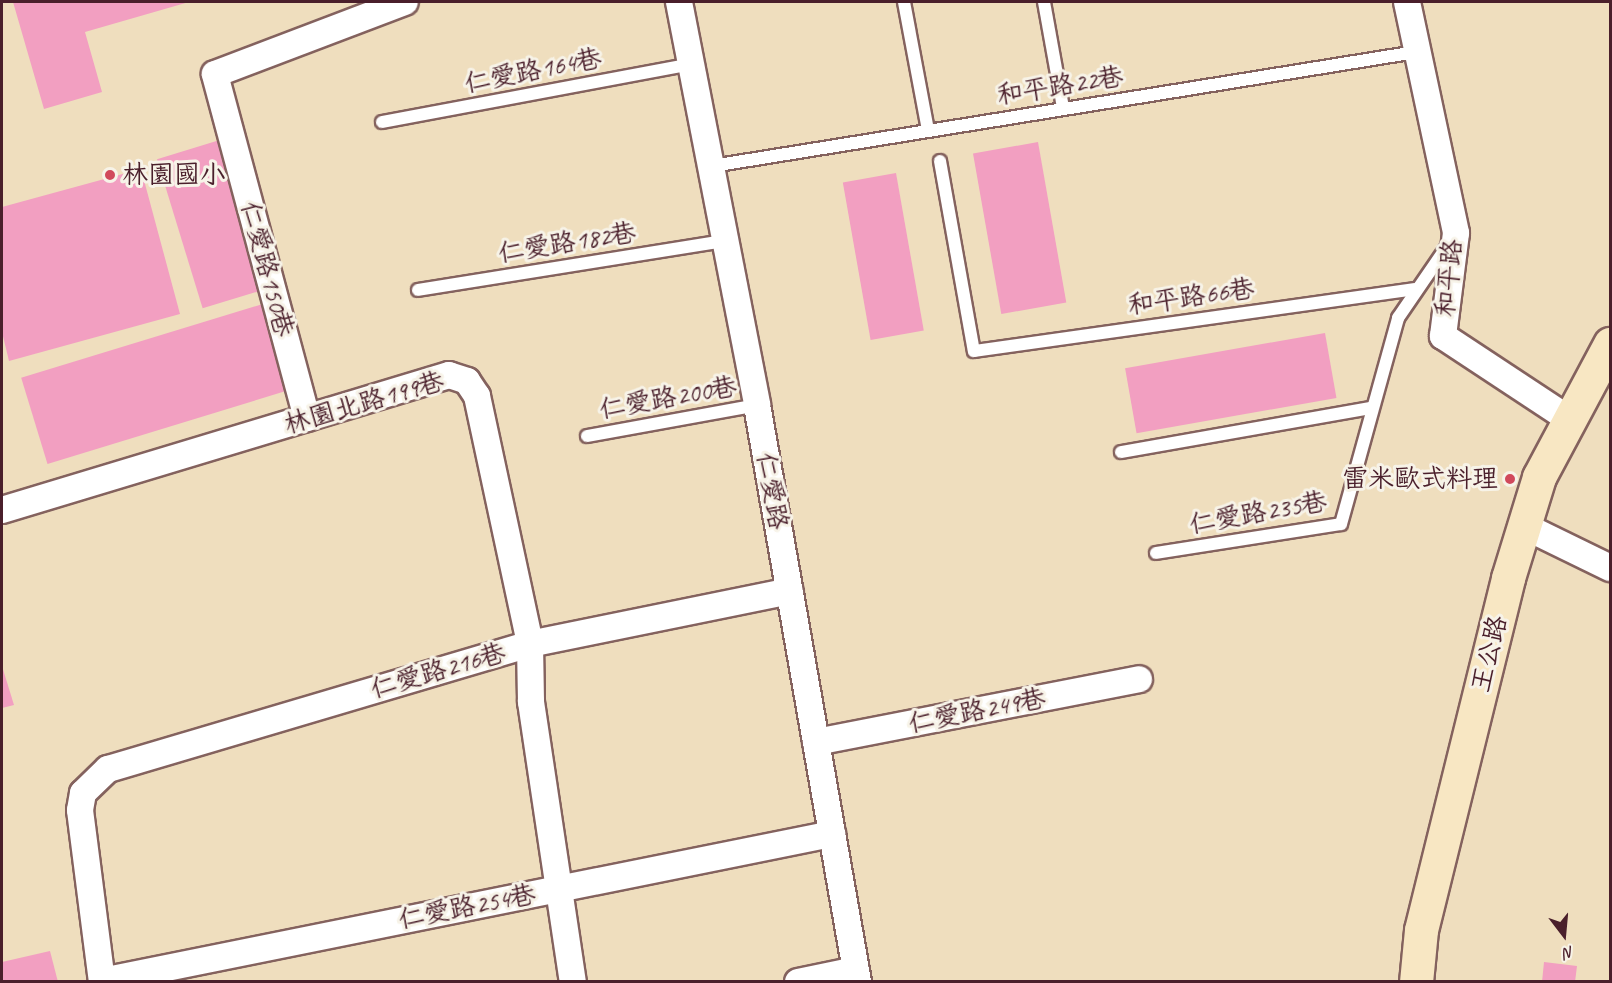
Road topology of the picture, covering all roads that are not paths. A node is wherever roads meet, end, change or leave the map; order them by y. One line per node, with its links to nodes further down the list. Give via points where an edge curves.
1 (405, 2): 20 (street, 仁愛路150巷, via 215,74)
2 (679, 2): 7 (street, 仁愛路)
3 (904, 2): 10 (lane)
4 (1046, 2): 8 (lane)
5 (1407, 2): 6 (street, 和平路)
6 (1416, 52): 8 (lane, 和平路22巷); 13 (street, 和平路)
7 (691, 64): 9 (lane, 仁愛路164巷); 12 (street, 仁愛路)
8 (1063, 108): 10 (lane, 和平路22巷)
9 (382, 122)
10 (928, 130): 12 (lane, 和平路22巷)
11 (940, 161): 15 (lane, 和平路66巷, via 974,351)
12 (712, 166): 14 (street, 仁愛路)
13 (1456, 234): 15 (lane, 仁愛路235巷); 21 (street, 和平路, via 1443,336)
14 (724, 241): 16 (lane, 仁愛路182巷); 18 (street, 仁愛路)
15 (1415, 289): 19 (lane, 仁愛路235巷, via 1398,318)
16 (418, 290)
17 (1611, 344): 21 (street, 王公路)
18 (757, 405): 22 (lane, 仁愛路200巷); 28 (street, 仁愛路)
19 (1370, 408): 23 (lane); 26 (lane, 仁愛路235巷, via 1341,524)
20 (307, 418): 24 (street, 林園北路199巷); 29 (street, 林園北路199巷, via 449,375 467,381 477,396)
21 (1569, 419): 25 (street, 王公路, via 1539,477)
22 (587, 436)
23 (1121, 452)
24 (2, 510)
25 (1524, 526): 27 (street); 38 (street, 王公路, via 1421,930)
26 (1156, 553)
27 (1611, 568)
28 (790, 591): 29 (street, 仁愛路216巷); 31 (street, 仁愛路)
29 (530, 644): 33 (street, 林園北路199巷, via 531,702); 35 (street, 仁愛路216巷, via 108,769 94,778 83,793 80,842)
30 (1139, 679): 31 (street, 仁愛路249巷)
31 (816, 742): 32 (street, 仁愛路)
32 (832, 834): 33 (street, 仁愛路254巷); 34 (street, 仁愛路)
33 (557, 889): 35 (street, 仁愛路254巷); 36 (street, 林園北路199巷)
34 (857, 976): 37 (street)
35 (102, 981)
36 (573, 981)
37 (798, 981)
38 (1416, 981)

